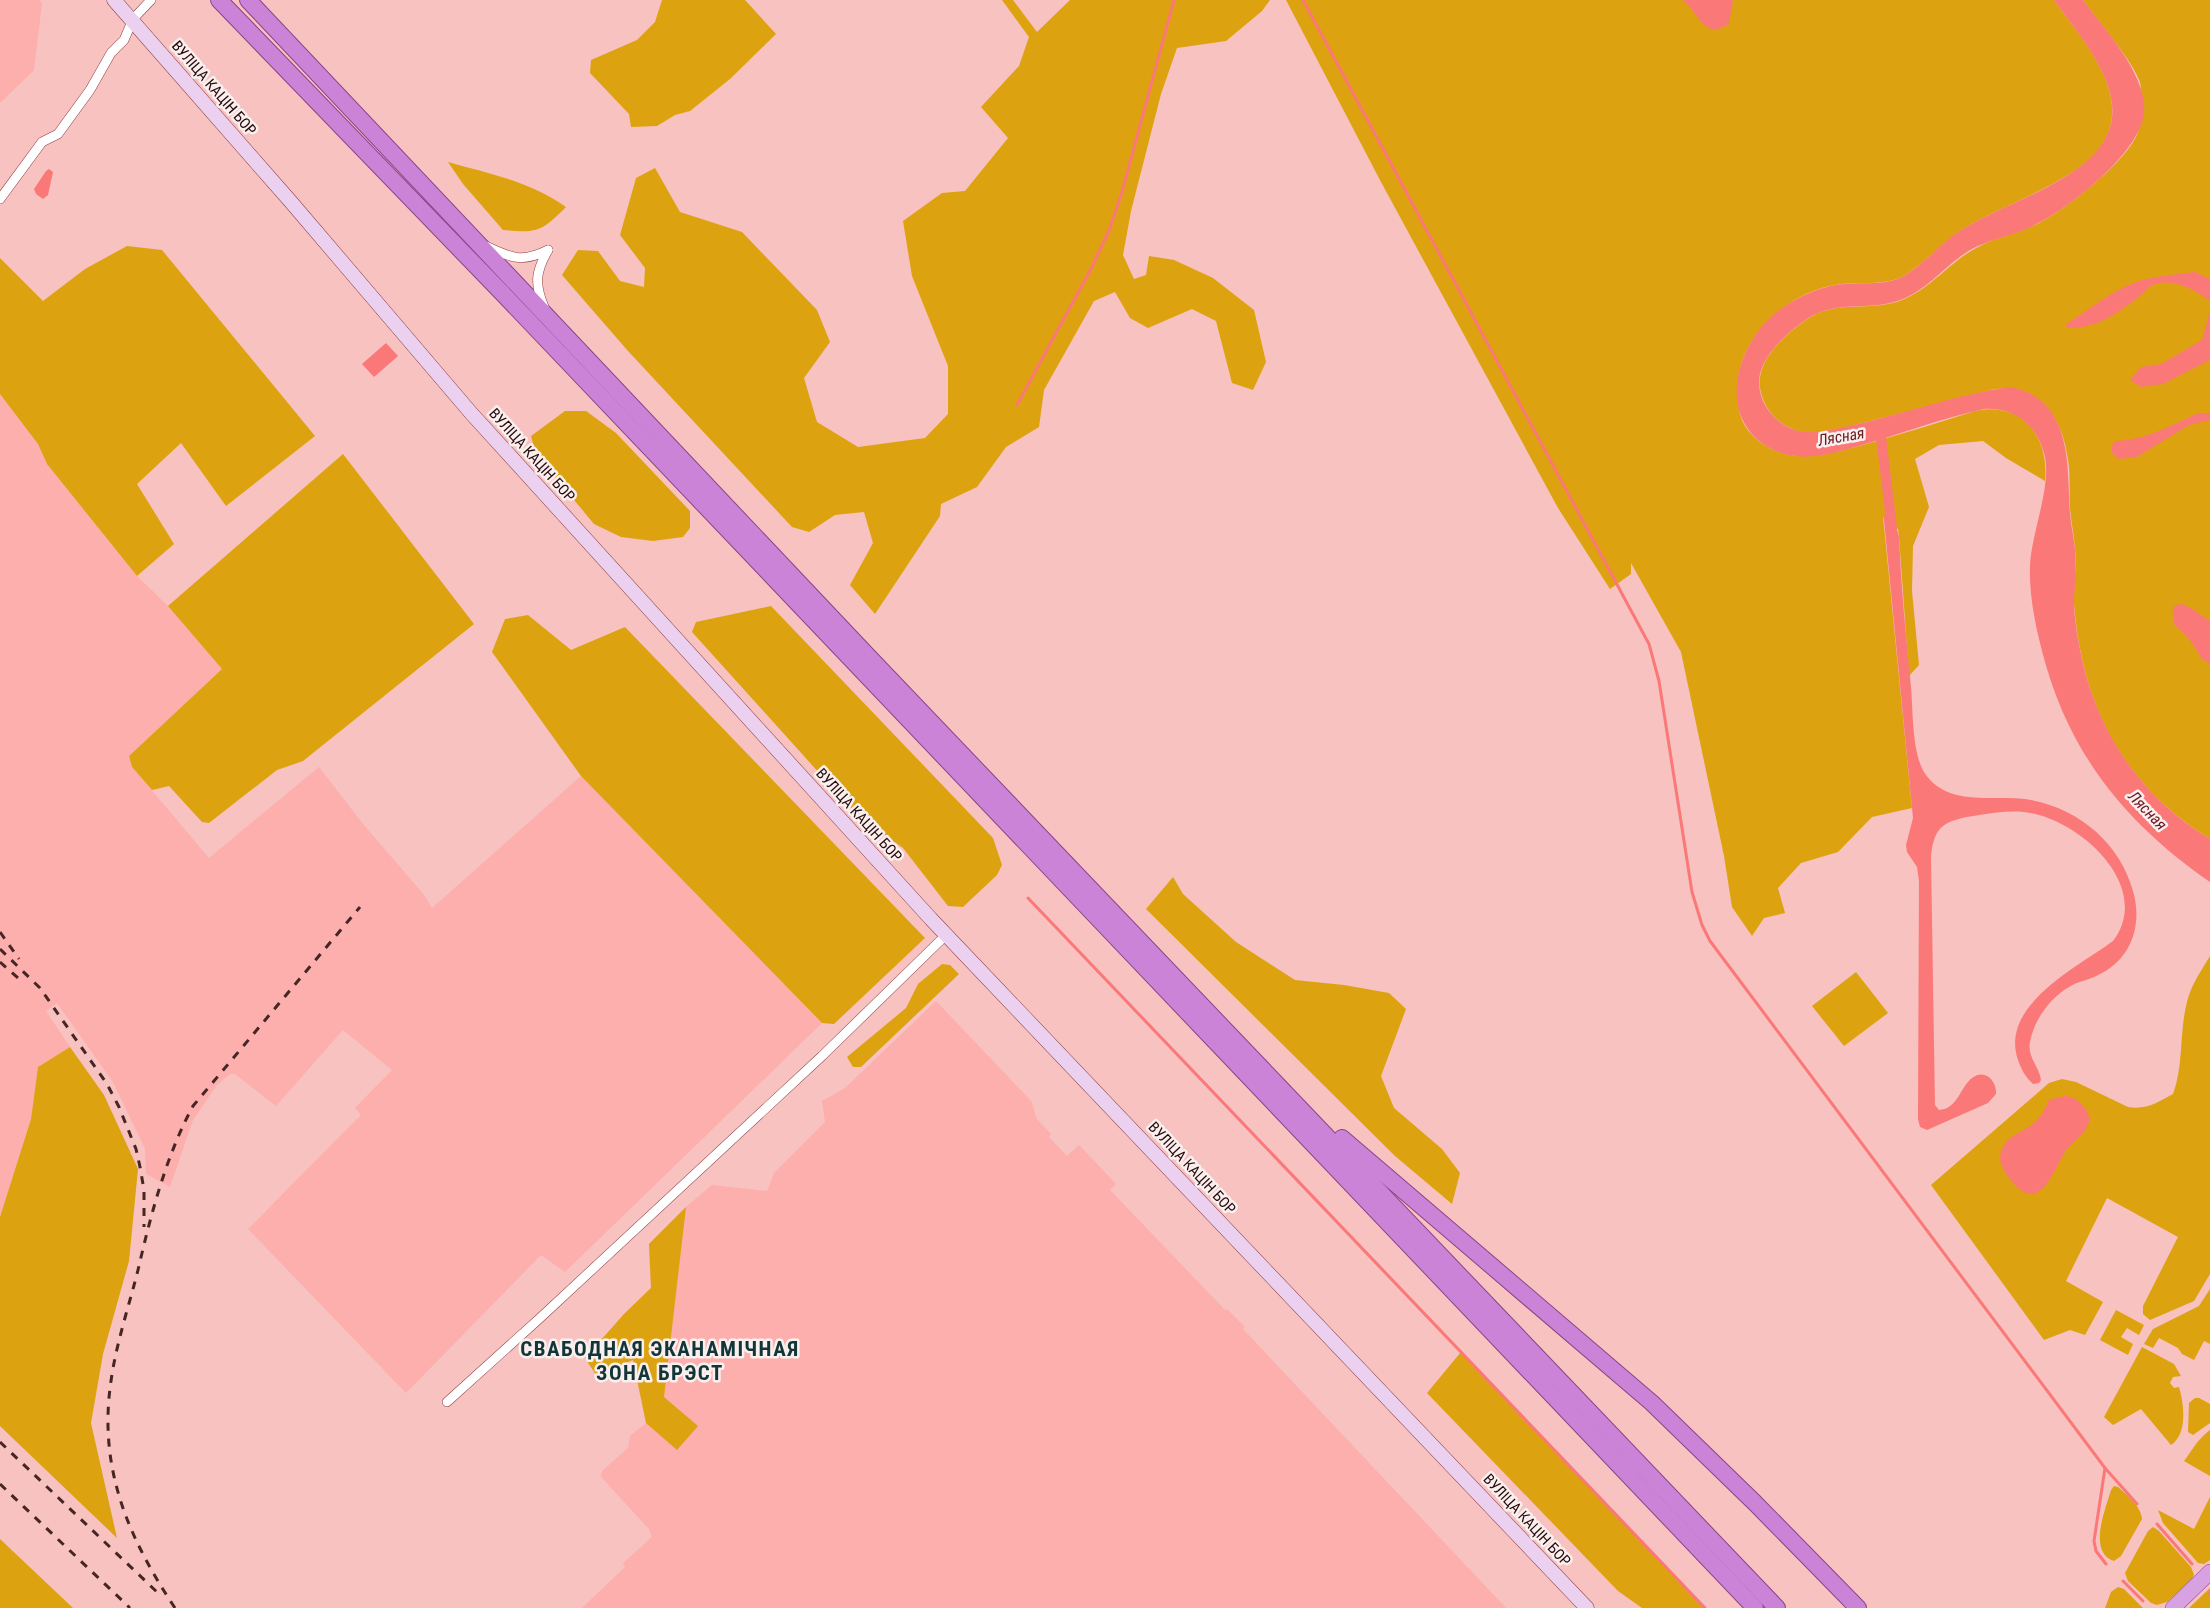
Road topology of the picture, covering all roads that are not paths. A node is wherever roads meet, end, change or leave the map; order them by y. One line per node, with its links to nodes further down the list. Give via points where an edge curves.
1 (114, 0): 5 (main road, ВУЛІЦА КАЦІН БОР)
2 (151, 0): 5 (street)
3 (219, 0): 14 (highway)
4 (248, 0): 7 (highway)
5 (133, 19): 6 (street, via 124,40 111,53 58,134 42,142); 9 (main road, ВУЛІЦА КАЦІН БОР, via 471,413)
6 (0, 199)
7 (476, 242): 8 (highway); 8 (street, via 525,259 548,250 537,273 537,284)
8 (550, 320): 10 (highway)
9 (946, 935): 11 (street, via 875,1006); 13 (main road, ВУЛІЦА КАЦІН БОР)
10 (1262, 1068): 15 (highway); 16 (highway, via 1652,1403)
11 (447, 1402)
12 (2210, 1572): 17 (main road)
13 (1587, 1608)
14 (1755, 1608)
15 (1777, 1608)
16 (1858, 1608)
17 (2173, 1608)

